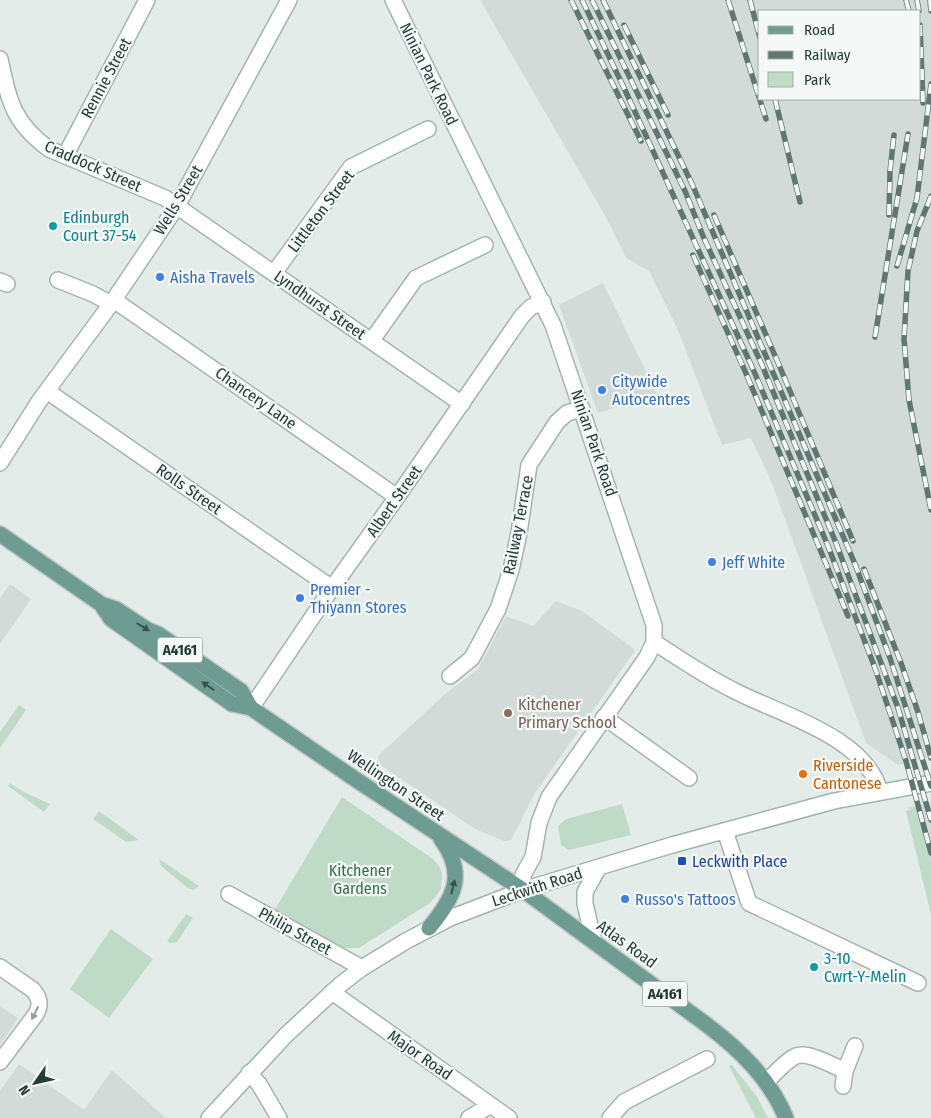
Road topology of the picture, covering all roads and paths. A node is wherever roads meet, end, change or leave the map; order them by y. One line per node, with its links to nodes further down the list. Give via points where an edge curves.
1 (147, 0): 6 (street, Rennie Street)
2 (289, 0): 7 (street, Wells Street)
3 (393, 0): 12 (street, Ninian Park Road)
4 (0, 59): 6 (street, Craddock Street, via 10,103 18,118 35,139)
5 (428, 129): 9 (street, Littleton Street, via 351,167)
6 (65, 156): 7 (street, Craddock Street, via 166,198)
7 (177, 206): 9 (street, Lyndhurst Street); 11 (street, Wells Street)
8 (485, 245): 13 (street, via 416,278)
9 (274, 273): 13 (street, Lyndhurst Street)
10 (58, 280): 11 (street, Chancery Lane)
11 (112, 302): 14 (street, Wells Street); 18 (street, Chancery Lane)
12 (543, 302): 15 (street, Albert Street, via 522,316); 16 (street, Ninian Park Road)
13 (372, 340): 15 (street, Lyndhurst Street)
14 (47, 391): 17 (street, Wells Street); 20 (street, Rolls Street)
15 (462, 404): 18 (street, Albert Street)
16 (582, 409): 21 (street, Ninian Park Road, via 651,613); 22 (street, Railway Terrace, via 567,413 557,422 529,465 519,533 498,609 472,658)
17 (0, 463)
18 (397, 497): 20 (street, Albert Street)
19 (0, 534): 23 (main road, Wellington Street / A4161, via 101,604 116,609 158,634 241,692)
20 (332, 588): 23 (street, Albert Street)
21 (654, 642): 24 (street); 27 (street, via 734,691 817,728 839,742 868,767)
22 (450, 676)
23 (251, 708): 29 (main road, Wellington Street / A4161)
24 (604, 717): 25 (street); 31 (street, via 549,797 539,823 533,857 524,875)
25 (689, 778)
26 (931, 783): 27 (street, Leckwith Road)
27 (880, 792): 28 (street, Leckwith Road)
28 (725, 831): 30 (street, Leckwith Road); 37 (street, via 749,903)
29 (437, 834): 31 (main road, Wellington Street / A4161); 33 (main road, one-way to 29, via 450,900 456,875 453,859)
30 (599, 867): 31 (street, Leckwith Road); 34 (street, via 585,900)
31 (523, 890): 33 (street, Leckwith Road); 34 (main road, Atlas Road / A4161)
32 (229, 894): 36 (street, Philip Street)
33 (429, 928): 36 (street, Leckwith Road)
34 (594, 942): 44 (main road, Atlas Road / A4161, via 719,1034)
35 (0, 967): 41 (street, one-way to 41, via 33,990 39,1001 36,1014)
36 (362, 968): 38 (street, Leckwith Road)
37 (918, 982)
38 (332, 992): 43 (street, Leckwith Road); 46 (street, Major Road)
39 (855, 1046): 42 (street)
40 (707, 1060): 51 (street, via 624,1102)
41 (0, 1062)
42 (845, 1071): 44 (street, via 802,1055 792,1059); 45 (street)
43 (249, 1074): 47 (street, Leckwith Road); 48 (street, via 259,1084)
44 (766, 1082): 52 (main road, Atlas Road / A4161)
45 (843, 1086)
46 (491, 1105): 49 (street); 50 (street, Major Road)
47 (209, 1118)
48 (278, 1118)
49 (468, 1118)
50 (509, 1118)
51 (610, 1118)
52 (786, 1118)

